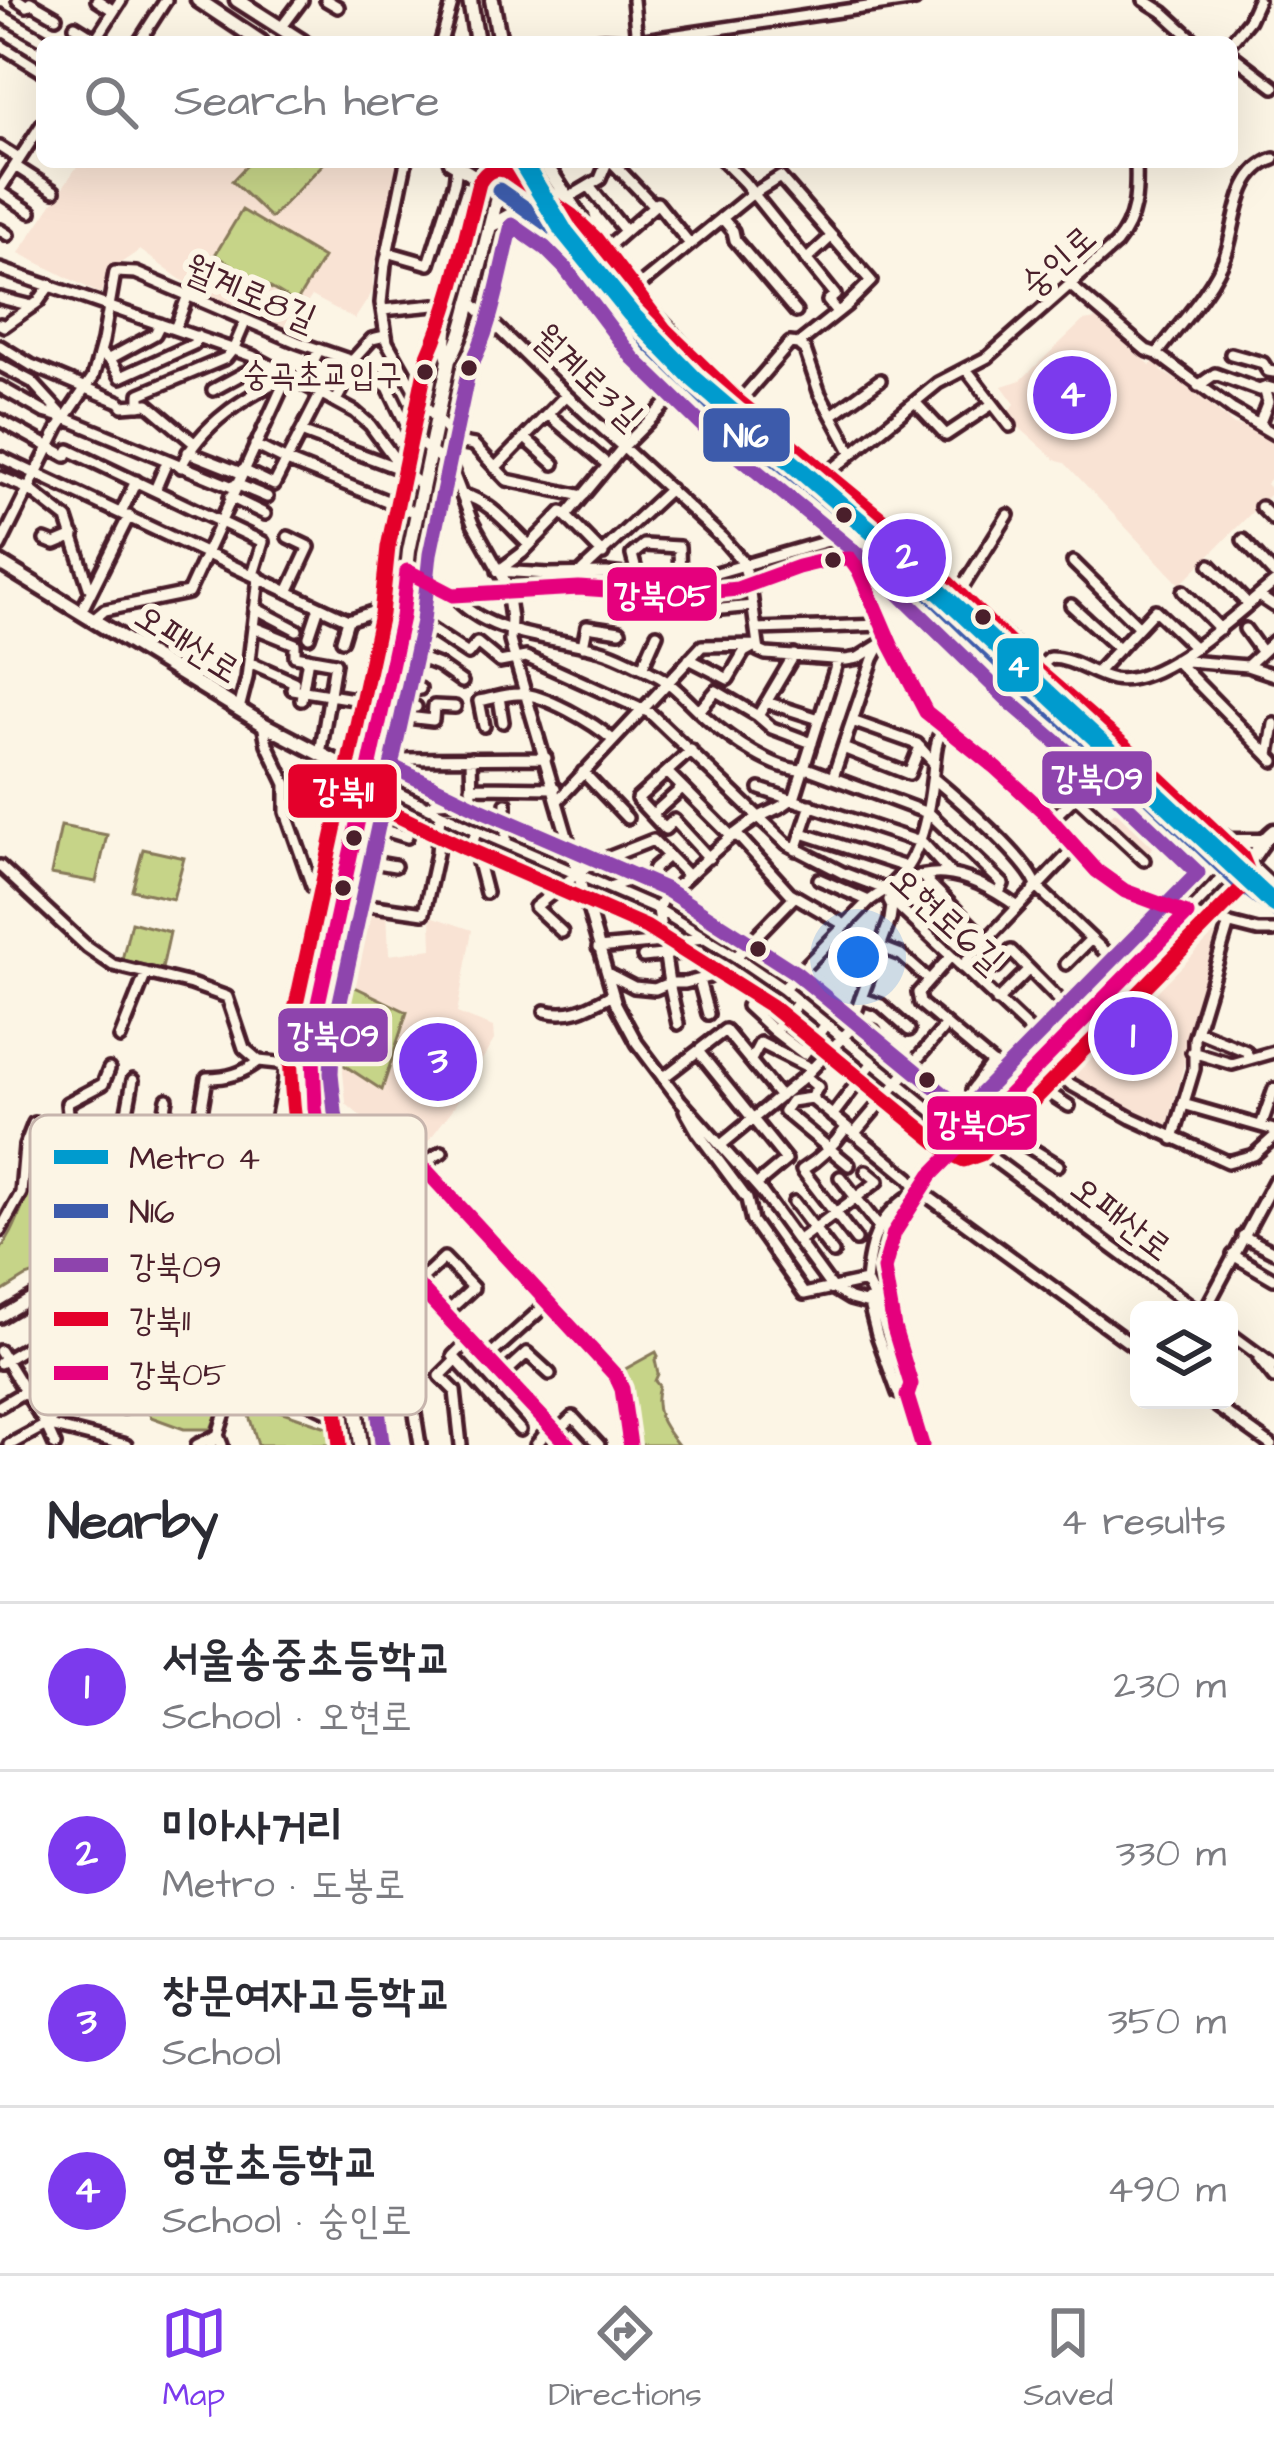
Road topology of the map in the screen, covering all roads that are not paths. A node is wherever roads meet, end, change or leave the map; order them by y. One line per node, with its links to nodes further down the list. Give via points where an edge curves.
1 (9, 0): 21 (street)
2 (18, 0): 17 (street)
3 (97, 0): 20 (street)
4 (122, 0): 20 (street)
5 (166, 0): 28 (street)
6 (198, 0): 29 (main road)
7 (237, 0): 24 (main road)
8 (302, 0): 24 (street)
9 (326, 0): 19 (street)
10 (453, 0): 31 (street)
11 (470, 0): 32 (main road)
12 (493, 0): 33 (main road)
13 (633, 0): 34 (street)
14 (915, 0): 18 (street)
15 (1144, 0): 36 (street)
16 (1258, 0): 37 (street)
17 (40, 2): 22 (street)
18 (857, 5): 35 (street)
19 (338, 8)
20 (114, 11): 27 (street)
21 (0, 14): 25 (street)
22 (56, 16)
23 (76, 26): 26 (street)
24 (281, 28): 30 (main road)
25 (36, 36)
26 (93, 36)
27 (97, 36)
28 (143, 36)
29 (252, 36)
30 (294, 36)
31 (443, 36)
32 (476, 36)
33 (499, 36)
34 (637, 36)
35 (668, 36)
36 (1189, 36)
37 (1236, 36)
38 (0, 45): 40 (street)
39 (1238, 60): 41 (street)
40 (36, 67)
41 (1274, 87)
42 (36, 143): 45 (street)
43 (0, 147): 45 (street)
44 (1274, 159): 99 (street, via 1259,165 1239,198 1225,259)
45 (17, 163): 58 (street); 60 (street)
46 (405, 168): 73 (street)
47 (454, 168): 73 (street, via 429,264)
48 (460, 168): 57 (main road)
49 (482, 168): 57 (main road)
50 (501, 168): 61 (main road)
51 (508, 168): 69 (main road, via 549,193)
52 (548, 168): 63 (main road)
53 (605, 168): 59 (street)
54 (615, 168): 64 (street)
55 (729, 168): 62 (street)
56 (1136, 168): 78 (street, 숭인로, via 1136,210 1125,233)
57 (479, 180): 61 (main road); 103 (main road, via 446,330)
58 (1, 186): 65 (street)
59 (589, 187): 63 (street); 68 (street)
60 (54, 190)
61 (499, 190): 67 (main road); 74 (main road)
62 (753, 194): 66 (street); 70 (street, via 780,177); 75 (street)
63 (568, 198): 69 (main road)
64 (654, 206): 68 (street); 71 (street)
65 (32, 212)
66 (722, 218): 71 (street); 87 (street)
67 (492, 225): 74 (main road, via 518,211); 82 (main road)
68 (625, 231): 72 (street)
69 (591, 236): 72 (main road)
70 (832, 236): 75 (street); 88 (street, via 871,280)
71 (690, 244): 79 (street)
72 (604, 250): 79 (main road)
73 (387, 253): 86 (street)
74 (581, 254): 111 (main road)
75 (806, 260): 88 (street, via 835,295 828,301)
76 (0, 269): 77 (street)
77 (50, 285): 84 (street); 85 (street)
78 (1070, 285): 99 (street); 107 (street, 숭인로)
79 (633, 291): 123 (main road)
80 (188, 295): 85 (street, 월계로8길, via 115,272); 89 (street, 월계로8길); 92 (street)
81 (0, 298): 84 (street)
82 (470, 302): 103 (main road); 120 (street, 월계로3길)
83 (435, 305): 86 (street)
84 (32, 306): 91 (street)
85 (107, 306): 90 (street); 101 (street)
86 (382, 310): 94 (street)
87 (796, 312)
88 (837, 312): 95 (street)
89 (246, 320): 97 (street); 98 (street, 월계로8길)
90 (160, 324): 92 (street); 101 (street, via 155,334)
91 (1, 327)
92 (175, 328): 93 (street)
93 (197, 336): 97 (street); 101 (street, via 121,377)
94 (385, 336): 104 (street, via 372,339); 106 (street)
95 (798, 344): 123 (street, via 790,343); 127 (street)
96 (0, 346): 114 (street)
97 (234, 348): 102 (street); 124 (street, via 140,394)
98 (319, 350): 104 (street, 월계로8길); 112 (street)
99 (1156, 354): 113 (street)
100 (1231, 354): 108 (street)
101 (104, 356): 114 (street)
102 (258, 359): 109 (street); 117 (street)
103 (448, 360): 129 (main road)
104 (354, 362): 115 (street, 월계로8길); 121 (street)
105 (0, 365): 128 (street, via 32,382)
106 (401, 368): 115 (street); 129 (street)
107 (966, 368): 122 (street, 숭인로); 125 (street)
108 (1274, 372)
109 (288, 375): 112 (street); 136 (street); 139 (street, via 221,415)
110 (880, 380): 127 (street)
111 (688, 382): 137 (street); 175 (main road)
112 (302, 383): 119 (street)
113 (1198, 386): 116 (street, via 1215,374); 131 (street)
114 (87, 387): 124 (street, via 123,406); 128 (street)
115 (388, 387): 140 (street, 월계로8길, via 412,437)
116 (1269, 388): 131 (street)
117 (213, 390)
118 (2, 391): 128 (street)
119 (321, 393): 121 (street); 133 (street)
120 (566, 395): 126 (street); 137 (street, 월계로3길)
121 (336, 401): 149 (street, via 370,425)
122 (915, 402): 125 (street, via 946,435); 141 (street, 숭인로)
123 (738, 403): 151 (main road)
124 (140, 405): 139 (street)
125 (991, 405): 132 (street)
126 (548, 414): 135 (street); 146 (street)
127 (832, 416): 141 (street)
128 (65, 418): 138 (street); 144 (street)
129 (436, 418): 140 (main road); 148 (street)
130 (0, 420): 138 (street)
131 (1259, 425): 134 (street)
132 (1010, 426)
133 (302, 432): 143 (street); 149 (street)
134 (1274, 434)
135 (525, 438): 145 (street); 148 (street)
136 (255, 445): 143 (street); 154 (street)
137 (624, 446): 146 (street); 157 (street, 월계로3길)
138 (49, 447): 150 (street); 153 (street)
139 (191, 447): 147 (street); 154 (street)
140 (429, 450): 155 (main road); 160 (street, 월계로8길, via 451,467)
141 (852, 453): 151 (street, 숭인로)
142 (0, 457): 150 (street)
143 (287, 461): 154 (street, via 274,485); 164 (street)
144 (167, 462): 147 (street); 158 (street)
145 (554, 464)
146 (608, 465): 161 (street)
147 (181, 467): 154 (street)
148 (495, 468): 161 (street, via 507,480)
149 (403, 470): 155 (street)
150 (36, 473): 156 (street); 166 (street)
151 (827, 474): 199 (main road)
152 (4, 479): 156 (street, 오패산로); 159 (street)
153 (136, 481): 158 (street); 166 (street, 오패산로)
154 (237, 483): 162 (street); 165 (street); 170 (street)
155 (422, 486): 164 (main road)
156 (28, 489): 171 (street, 오패산로, via 67,519); 178 (street)
157 (670, 489): 180 (street); 184 (street, 월계로3길)
158 (154, 490): 170 (street)
159 (0, 494)
160 (463, 494): 177 (street); 187 (street)
161 (583, 496): 167 (street)
162 (267, 497)
163 (1262, 507): 169 (street)
164 (417, 513): 186 (main road)
165 (265, 514)
166 (125, 515): 179 (street); 195 (street, 오패산로)
167 (566, 515): 177 (street); 180 (street)
168 (1007, 515): 199 (street)
169 (1274, 520)
170 (219, 521): 179 (street); 190 (street, via 263,542)
171 (74, 536): 173 (street); 195 (street, 오패산로)
172 (287, 537): 198 (street, via 309,547)
173 (45, 540)
174 (838, 540): 175 (street); 181 (street); 184 (street)
175 (874, 540): 181 (street); 248 (main road)
176 (1243, 540): 189 (street)
177 (529, 545): 187 (street)
178 (0, 546)
179 (206, 551): 190 (street); 209 (street, via 188,593)
180 (603, 554): 188 (street)
181 (850, 559): 194 (street); 220 (street)
182 (1072, 562): 213 (street)
183 (0, 563): 209 (main road, 오패산로)
184 (743, 565): 192 (street); 194 (street, 월계로3길)
185 (1210, 565): 202 (street)
186 (406, 571): 200 (street); 210 (main road)
187 (498, 571): 188 (street); 196 (street)
188 (581, 572): 191 (street)
189 (1274, 574)
190 (256, 576): 198 (street); 207 (street)
191 (638, 578): 192 (street); 192 (street, via 632,555 644,545 679,548)
192 (680, 582)
193 (1274, 584): 201 (street)
194 (750, 586): 196 (street, via 677,595); 204 (street, 월계로3길)
195 (92, 590): 209 (street, 오패산로)
196 (507, 591): 200 (street); 214 (street)
197 (1183, 591): 216 (street)
198 (288, 592): 206 (street)
199 (959, 592): 241 (main road)
200 (453, 596): 214 (street, via 467,612)
201 (1258, 596): 202 (street); 205 (street)
202 (1248, 604): 216 (street)
203 (1071, 605): 228 (street)
204 (753, 606): 208 (street); 215 (street, 월계로3길)
205 (1274, 606)
206 (319, 607): 211 (street); 221 (street)
207 (255, 608): 212 (street); 218 (street)
208 (701, 611)
209 (87, 616): 256 (main road, 오패산로)
210 (402, 617): 211 (street, via 372,612); 226 (main road); 233 (street, 오현로6길, via 468,654 477,643 500,662)
211 (348, 620): 222 (street)
212 (253, 627): 232 (street); 237 (street)
213 (1139, 627): 227 (street, via 1155,610); 228 (street)
214 (511, 629): 225 (street); 233 (street)
215 (756, 629): 220 (street); 224 (street, 월계로3길)
216 (1220, 629): 227 (street)
217 (1245, 629): 230 (street)
218 (298, 630)
219 (657, 634): 240 (street)
220 (884, 634): 235 (street, via 858,658); 262 (street); 266 (street, via 926,712)
221 (309, 637)
222 (342, 640)
223 (1274, 641): 230 (street)
224 (758, 645): 231 (street, via 766,654); 234 (street, via 702,646); 234 (street, via 728,679)
225 (587, 647): 229 (street); 229 (street, via 587,626 614,630); 238 (street)
226 (395, 648): 245 (street); 246 (main road)
227 (1195, 648): 236 (street)
228 (1119, 650): 242 (street)
229 (604, 651): 240 (street)
230 (1261, 651): 239 (street)
231 (794, 655): 235 (street); 253 (street)
232 (308, 658): 250 (street); 251 (street, via 334,663)
233 (516, 658): 249 (street); 258 (street, 오현로6길)
234 (689, 659): 244 (street)
235 (838, 660): 261 (street)
236 (1174, 660): 239 (street); 242 (street, via 1115,680); 277 (street)
237 (249, 662): 250 (street, via 294,682); 256 (street)
238 (587, 664)
239 (1247, 666): 243 (street)
240 (642, 668): 244 (street)
241 (1038, 669): 242 (street, via 1065,658); 304 (main road)
242 (1097, 673)
243 (1274, 675)
244 (668, 681): 258 (street); 259 (street)
245 (462, 682)
246 (387, 686): 247 (street); 257 (main road)
247 (420, 689)
248 (1030, 692): 278 (main road); 286 (main road, via 1091,753 1098,770)
249 (527, 694): 252 (street); 268 (street); 276 (street)
250 (302, 695): 251 (street)
251 (330, 695): 257 (street); 273 (street)
252 (499, 697): 263 (street); 267 (street, via 479,701)
253 (766, 702): 260 (street); 261 (street)
254 (416, 707): 257 (street)
255 (455, 707): 257 (street, via 434,706 439,721)
256 (239, 709): 264 (main road, 오패산로)
257 (382, 709): 274 (main road)
258 (642, 709): 268 (street); 272 (street, 오현로6길)
259 (699, 711): 260 (street, via 716,691); 281 (street, via 758,754)
260 (758, 716): 269 (street)
261 (819, 719): 269 (street)
262 (852, 721): 270 (street); 271 (street)
263 (503, 722)
264 (263, 724): 273 (main road, 오패산로); 335 (street, 오패산로, via 312,886)
265 (1274, 724): 277 (street)
266 (944, 725): 279 (street); 302 (street)
267 (484, 726)
268 (613, 740): 280 (street)
269 (812, 743): 281 (street)
270 (920, 747): 271 (street, via 909,775); 279 (street)
271 (843, 748): 283 (street)
272 (691, 750): 282 (street); 301 (street, 오현로6길)
273 (320, 754): 284 (main road, 오패산로)
274 (372, 754): 275 (street); 284 (main road)
275 (471, 758): 276 (street); 287 (street)
276 (546, 758): 291 (street)
277 (1272, 758)
278 (1112, 762): 286 (street); 323 (main road)
279 (934, 763): 285 (street)
280 (583, 772): 291 (street); 300 (street)
281 (803, 772): 283 (street); 293 (street)
282 (668, 773): 288 (street); 299 (street, via 637,799)
283 (833, 777): 297 (street)
284 (367, 778): 290 (street, 오패산로); 316 (main road)
285 (933, 778): 297 (street); 329 (street, via 1021,859)
286 (1091, 782): 292 (street)
287 (471, 788): 291 (street); 296 (street, via 472,800)
288 (682, 788): 299 (street); 307 (street)
289 (760, 789): 293 (street)
290 (394, 791): 296 (street, 오패산로); 308 (street, via 384,830)
291 (556, 794): 322 (street)
292 (1076, 797): 302 (street); 317 (street)
293 (793, 799): 295 (street); 301 (street)
294 (506, 803): 311 (street)
295 (811, 806): 306 (street); 310 (street)
296 (427, 807): 298 (street, 오패산로)
297 (926, 813): 310 (street); 333 (street, via 1003,884)
298 (440, 814): 303 (street, 오패산로); 335 (street, via 424,914)
299 (652, 815): 315 (street, via 665,829 674,820)
300 (627, 818)
301 (759, 818): 307 (street); 313 (street, 오현로6길)
302 (1051, 820): 312 (street)
303 (476, 830): 311 (street, 오패산로); 332 (street)
304 (1213, 831): 309 (main road, via 1229,841); 321 (main road)
305 (1274, 832): 309 (main road)
306 (802, 833): 313 (street); 320 (street)
307 (734, 836): 315 (street); 334 (street)
308 (407, 837)
309 (1261, 841): 321 (main road)
310 (920, 842): 320 (street); 324 (street)
311 (506, 843): 322 (street, 오패산로)
312 (1075, 848): 329 (street); 340 (street, via 1125,891)
313 (796, 850): 331 (street, 오현로6길)
314 (668, 856): 322 (street, via 653,841); 325 (street); 328 (street, via 652,874)
315 (709, 857): 325 (street)
316 (349, 858): 319 (street); 335 (main road)
317 (1144, 860)
318 (0, 866): 361 (street, via 87,947)
319 (395, 866)
320 (906, 867): 331 (street)
321 (1253, 871): 330 (main road)
322 (578, 872): 328 (street, 오패산로); 344 (street, via 535,907); 350 (street)
323 (1228, 872): 339 (main road); 340 (street)
324 (950, 873): 326 (street); 333 (street)
325 (688, 876): 338 (street)
326 (922, 876): 331 (street); 347 (street)
327 (819, 879): 336 (street)
328 (610, 886): 338 (street, 오패산로)
329 (1037, 886): 337 (street); 346 (street)
330 (1274, 889)
331 (885, 890): 336 (street); 349 (street, via 892,906); 353 (street, 오현로6길)
332 (486, 893)
333 (999, 893): 337 (street)
334 (795, 896): 342 (street); 355 (street)
335 (339, 901): 380 (main road)
336 (869, 902): 342 (street)
337 (1018, 907): 347 (street)
338 (658, 909): 345 (street, 오패산로); 348 (street)
339 (1274, 910)
340 (1187, 914): 341 (street); 362 (street)
341 (1229, 923): 343 (street); 382 (street)
342 (845, 925): 365 (street)
343 (1274, 931)
344 (562, 932)
345 (705, 938): 348 (street); 355 (street, 오패산로)
346 (1091, 939): 356 (street); 362 (street)
347 (986, 940): 357 (street)
348 (663, 942): 350 (street); 352 (street)
349 (880, 946): 363 (street); 367 (street)
350 (598, 948): 360 (street)
351 (700, 952): 352 (street)
352 (665, 955): 354 (street); 364 (street)
353 (950, 956): 357 (street, 오현로6길); 363 (street)
354 (643, 957)
355 (736, 957): 365 (street, 오패산로)
356 (1066, 964)
357 (961, 967): 368 (street, 오현로6길)
358 (996, 967): 359 (street, 오현로6길, via 1010,951)
359 (1028, 970): 368 (street, 오현로6길); 372 (street, 오현로6길)
360 (605, 972): 364 (street, via 634,988); 366 (street)
361 (146, 973): 383 (street); 391 (street, via 227,997 244,1048)
362 (1127, 973): 372 (street)
363 (928, 979): 377 (street, via 920,1003)
364 (668, 982): 371 (street, via 704,978); 373 (street)
365 (783, 989): 369 (street, 오패산로)
366 (613, 994): 370 (street, via 576,1012); 397 (street)
367 (861, 998): 376 (street); 379 (street)
368 (997, 1001): 388 (street, 오현로6길)
369 (799, 1002): 375 (street, 오패산로); 378 (street)
370 (545, 1011)
371 (708, 1014)
372 (1081, 1021): 388 (street)
373 (678, 1024)
374 (747, 1024): 378 (street, via 752,1010)
375 (826, 1024): 378 (street, via 804,1054); 384 (street, 오패산로)
376 (851, 1025): 381 (street); 384 (street)
377 (946, 1025): 393 (street); 399 (street)
378 (774, 1030)
379 (909, 1030)
380 (312, 1031): 394 (street); 414 (main road)
381 (874, 1031)
382 (1197, 1031): 386 (street); 389 (street)
383 (120, 1038)
384 (843, 1038): 392 (street, 오패산로); 396 (street)
385 (698, 1051): 390 (street, via 725,1030); 397 (street); 416 (street)
386 (1192, 1052): 389 (street, via 1232,1064); 407 (street)
387 (1274, 1052): 389 (street)
388 (1047, 1055): 400 (street); 423 (street, 오현로6길, via 1070,1084)
389 (1250, 1059)
390 (751, 1060): 396 (street, via 760,1043); 403 (street)
391 (259, 1061): 394 (street); 413 (street, via 245,1072 207,1078)
392 (873, 1062): 399 (street, 오패산로); 415 (street)
393 (992, 1063): 400 (street); 402 (street)
394 (287, 1064): 409 (street)
395 (110, 1069): 410 (street, via 103,1084 67,1103)
396 (809, 1072): 403 (street); 404 (street, via 818,1088)
397 (663, 1078): 406 (street)
398 (133, 1080): 411 (street)
399 (898, 1081): 419 (street); 422 (street, 오패산로)
400 (1023, 1082): 408 (street); 417 (street)
401 (1274, 1088): 418 (street)
402 (972, 1090)
403 (780, 1097): 416 (street)
404 (811, 1098): 415 (street); 426 (street, via 784,1111)
405 (166, 1099): 412 (street)
406 (680, 1100): 424 (street); 457 (street, via 804,1294)
407 (1184, 1104): 418 (street); 423 (street)
408 (1069, 1106)
409 (278, 1113)
410 (68, 1115)
411 (126, 1115)
412 (164, 1115)
413 (200, 1115)
414 (310, 1115)
415 (832, 1116): 419 (street)
416 (753, 1119): 424 (street); 428 (street)
417 (985, 1120): 422 (street); 431 (street)
418 (1261, 1126): 421 (street)
419 (850, 1131): 426 (street); 438 (street)
420 (30, 1134): 447 (street, via 21,1193)
421 (1274, 1134): 423 (street, 오현로6길, via 1254,1155 1228,1162)
422 (966, 1138): 438 (street); 460 (street, 오패산로)
423 (1173, 1139)
424 (721, 1144): 437 (street)
425 (795, 1148): 428 (street)
426 (830, 1148): 430 (street); 443 (street, via 802,1171)
427 (442, 1152): 429 (street)
428 (784, 1157): 437 (street)
429 (426, 1162)
430 (848, 1165)
431 (1058, 1165)
432 (426, 1171): 462 (street)
433 (866, 1171): 436 (street)
434 (840, 1177): 439 (street)
435 (1274, 1182): 442 (street)
436 (873, 1184): 439 (street); 441 (street)
437 (756, 1185): 449 (street)
438 (919, 1190): 441 (street); 468 (street); 475 (street, via 884,1269)
439 (855, 1197): 443 (street); 445 (street)
440 (794, 1202): 446 (street)
441 (895, 1204): 445 (street)
442 (1259, 1208): 444 (street); 448 (street)
443 (836, 1212): 446 (street); 450 (street)
444 (1274, 1217)
445 (878, 1226): 456 (street)
446 (813, 1228): 449 (street); 451 (street)
447 (0, 1231)
448 (1244, 1236): 452 (street); 453 (street)
449 (799, 1240): 457 (street)
450 (856, 1240)
451 (832, 1252)
452 (1274, 1252)
453 (1233, 1255): 455 (street); 461 (street)
454 (426, 1274): 464 (street, via 444,1258 473,1288)
455 (1274, 1279)
456 (866, 1281): 457 (street); 463 (street); 475 (street, via 896,1363)
457 (832, 1288): 463 (street)
458 (426, 1294): 464 (street)
459 (30, 1300): 465 (street)
460 (1189, 1301)
461 (1206, 1301)
462 (548, 1303): 472 (street); 506 (street, via 616,1376)
463 (869, 1304): 481 (street, via 898,1393)
464 (445, 1314): 466 (street)
465 (0, 1318)
466 (470, 1340): 472 (street); 473 (street)
467 (1238, 1340): 470 (street)
468 (1130, 1343)
469 (30, 1344): 471 (street)
470 (1252, 1350): 474 (street); 478 (street)
471 (2, 1358): 480 (street)
472 (487, 1358): 477 (street)
473 (457, 1360): 492 (street); 502 (street, via 440,1376 455,1391)
474 (1274, 1366)
475 (906, 1370): 481 (street)
476 (550, 1374): 477 (street, via 527,1352)
477 (503, 1375): 491 (street)
478 (1274, 1378)
479 (30, 1389): 480 (street)
480 (25, 1392): 482 (street); 483 (street)
481 (908, 1396): 507 (street)
482 (30, 1400)
483 (0, 1406)
484 (1220, 1409): 508 (street)
485 (40, 1415): 490 (street)
486 (56, 1415): 490 (street)
487 (335, 1415): 499 (street, via 344,1419)
488 (358, 1415): 500 (main road)
489 (415, 1415): 501 (street)
490 (46, 1425): 494 (street); 495 (street); 496 (street)
491 (554, 1429): 503 (street); 504 (street); 505 (street, via 573,1418)
492 (520, 1430)
493 (220, 1440): 497 (street); 498 (street)
494 (9, 1445)
495 (56, 1445)
496 (126, 1445)
497 (196, 1445)
498 (211, 1445)
499 (347, 1445)
500 (362, 1445)
501 (420, 1445)
502 (460, 1445)
503 (537, 1445)
504 (568, 1445)
505 (599, 1445)
506 (630, 1445)
507 (922, 1445)
508 (1270, 1445)

